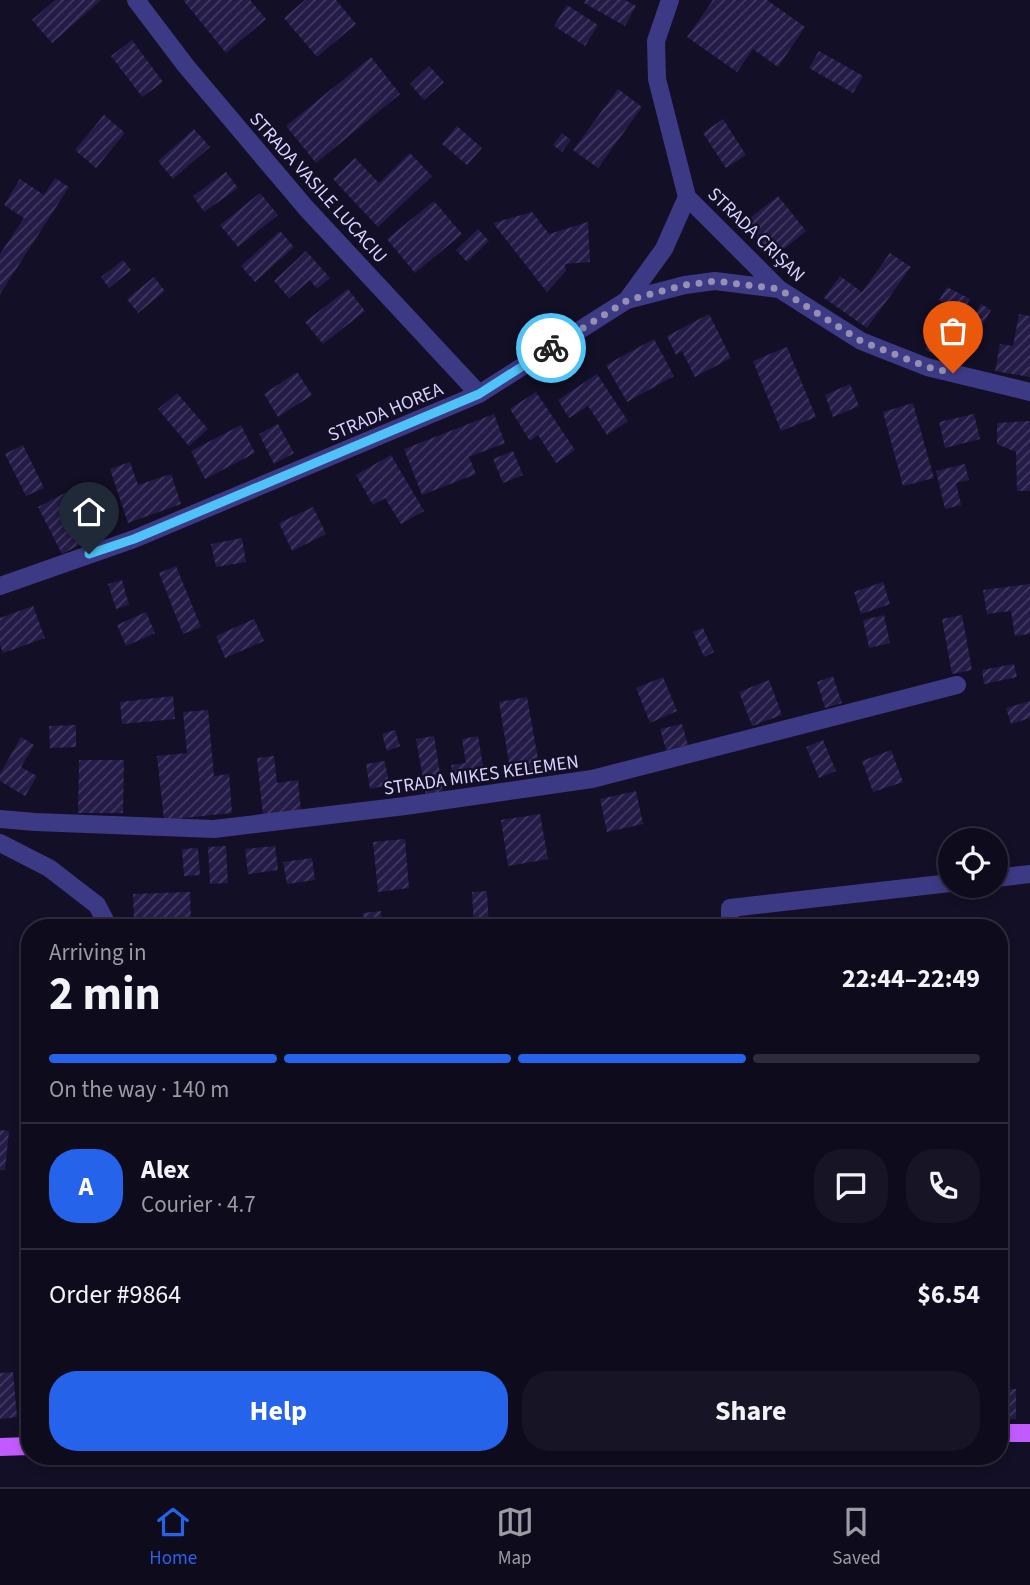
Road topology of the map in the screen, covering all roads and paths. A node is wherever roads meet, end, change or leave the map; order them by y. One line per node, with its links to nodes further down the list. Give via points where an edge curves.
1 (136, 0): 7 (street, STRADA VASILE LUCACIU, via 306,208)
2 (670, 0): 3 (street, via 656,41 657,79)
3 (687, 197): 4 (street, STRADA CRIȘAN); 5 (street, via 664,249)
4 (779, 289): 5 (street, STRADA HOREA, via 715,281); 6 (street, STRADA CRIȘAN, via 861,341 927,367)
5 (628, 300): 7 (street, STRADA HOREA)
6 (1030, 392)
7 (479, 394): 8 (street, STRADA HOREA, via 134,539)
8 (0, 586)
9 (957, 685): 10 (street, STRADA MIKES KELEMEN, via 592,779 405,806 214,830)
10 (0, 819)
11 (0, 843): 15 (street, via 48,868 97,905)
12 (1030, 874): 13 (street)
13 (1008, 877)
14 (938, 884): 16 (street, via 730,908)
15 (104, 919)
16 (730, 919)
17 (1008, 1433): 18 (main road)
18 (1030, 1433)
19 (21, 1446): 20 (main road)
20 (0, 1447)

